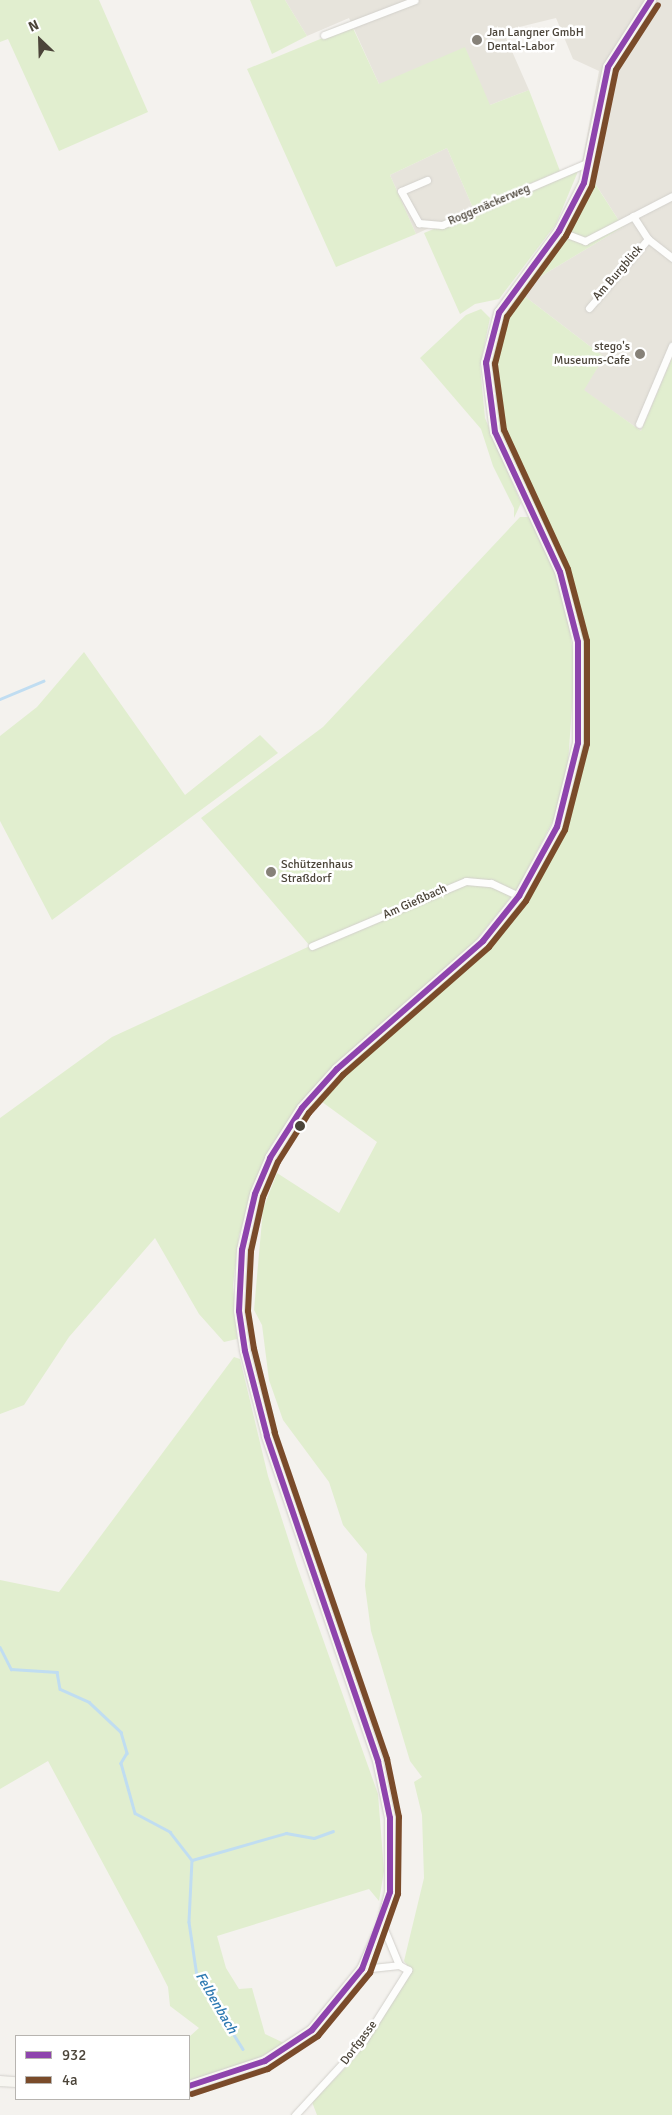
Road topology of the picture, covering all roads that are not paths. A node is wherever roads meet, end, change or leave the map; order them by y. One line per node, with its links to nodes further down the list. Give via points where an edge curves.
1 (415, 0): 3 (street)
2 (651, 0): 4 (main road, via 608,68)
3 (324, 35)
4 (589, 162): 5 (street, Roggenäckerweg, via 442,224 419,223 401,191); 8 (main road)
5 (427, 180)
6 (672, 196): 7 (street)
7 (632, 216): 8 (street, via 584,241); 9 (street, Am Burgblick)
8 (559, 231): 14 (main road, via 499,313 486,363 495,432 560,572 573,616 581,676 572,776 557,827)
9 (648, 239): 10 (street, Am Burgblick); 11 (street, Am Burgblick)
10 (672, 258)
11 (589, 308)
12 (672, 346): 13 (street)
13 (640, 424)
14 (519, 896): 15 (street, Am Gießbach, via 491,883 466,881); 16 (main road, via 456,967 363,1046 302,1108 270,1158 254,1194 242,1250 239,1311 255,1393 386,1792 393,1857)
15 (312, 946)
16 (382, 1924): 17 (street); 18 (main road)
17 (399, 1965): 18 (street); 22 (street, Dorfgasse, via 408,1970 364,2040)
18 (362, 1969): 21 (main road, via 332,2009 287,2047 237,2073)
19 (0, 2081): 20 (main road)
20 (15, 2082)
21 (190, 2086)
22 (295, 2115)

